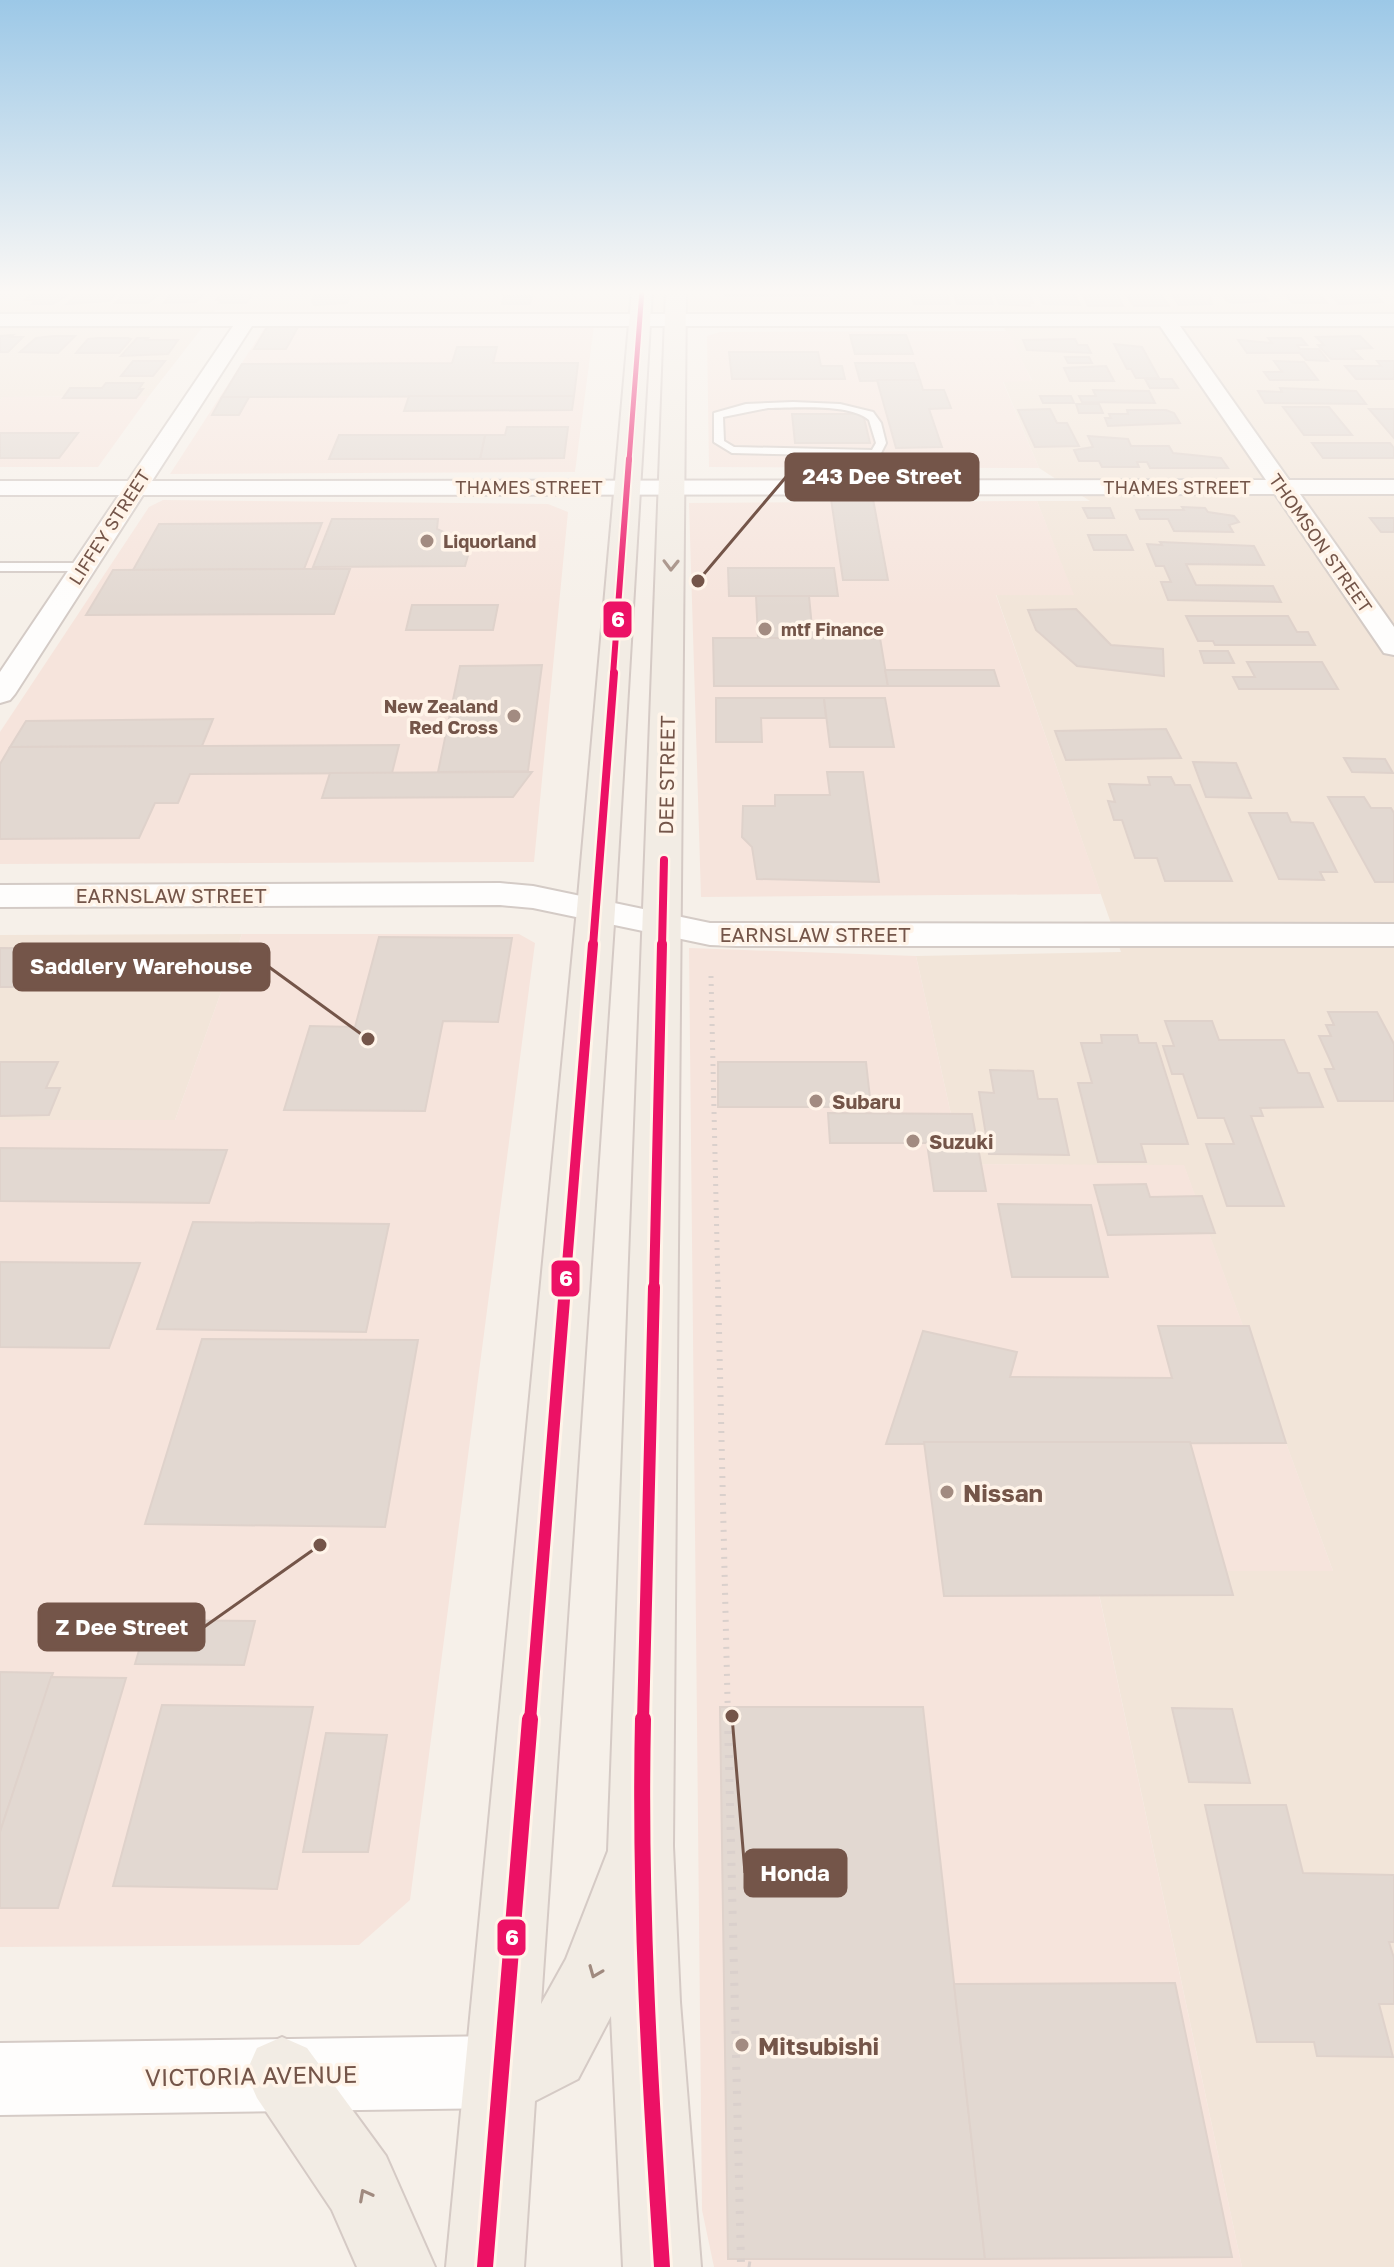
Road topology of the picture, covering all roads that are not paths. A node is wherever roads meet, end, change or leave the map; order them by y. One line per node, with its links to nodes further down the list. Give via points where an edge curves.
1 (195, 396): 12 (street, LIFFEY STREET)
2 (633, 396): 6 (main road)
3 (675, 396): 7 (main road, DEE STREET)
4 (1219, 396): 9 (street, THOMSON STREET)
5 (876, 453): 5 (lane, via 747,453 726,448 719,442 718,415 726,409 842,406 875,420 881,443); 8 (lane)
6 (626, 487): 7 (street, THAMES STREET); 12 (street, THAMES STREET); 18 (main road)
7 (673, 487): 8 (street, THAMES STREET); 19 (main road, DEE STREET, one-way to 19)
8 (885, 487): 9 (street, THAMES STREET)
9 (1282, 487): 10 (street, THAMES STREET); 15 (street, THOMSON STREET)
10 (1394, 487)
11 (0, 488): 12 (street, THAMES STREET)
12 (134, 488): 14 (street, LIFFEY STREET)
13 (0, 567): 14 (lane)
14 (83, 567): 16 (street, LIFFEY STREET)
15 (1394, 647)
16 (0, 694)
17 (0, 896): 18 (street, EARNSLAW STREET, via 500,894)
18 (596, 909): 19 (street, EARNSLAW STREET); 22 (main road)
19 (662, 924): 20 (street, EARNSLAW STREET, via 736,935); 21 (main road, DEE STREET)
20 (1394, 935)
21 (640, 1846): 22 (main road, one-way to 22, via 594,1977 553,2054 529,2068); 27 (main road, DEE STREET)
22 (502, 2072): 23 (main road, VICTORIA AVENUE); 26 (main road)
23 (282, 2073): 24 (main road, VICTORIA AVENUE); 25 (main road, one-way to 23, via 359,2183)
24 (0, 2079)
25 (396, 2267)
26 (485, 2267)
27 (662, 2267)

